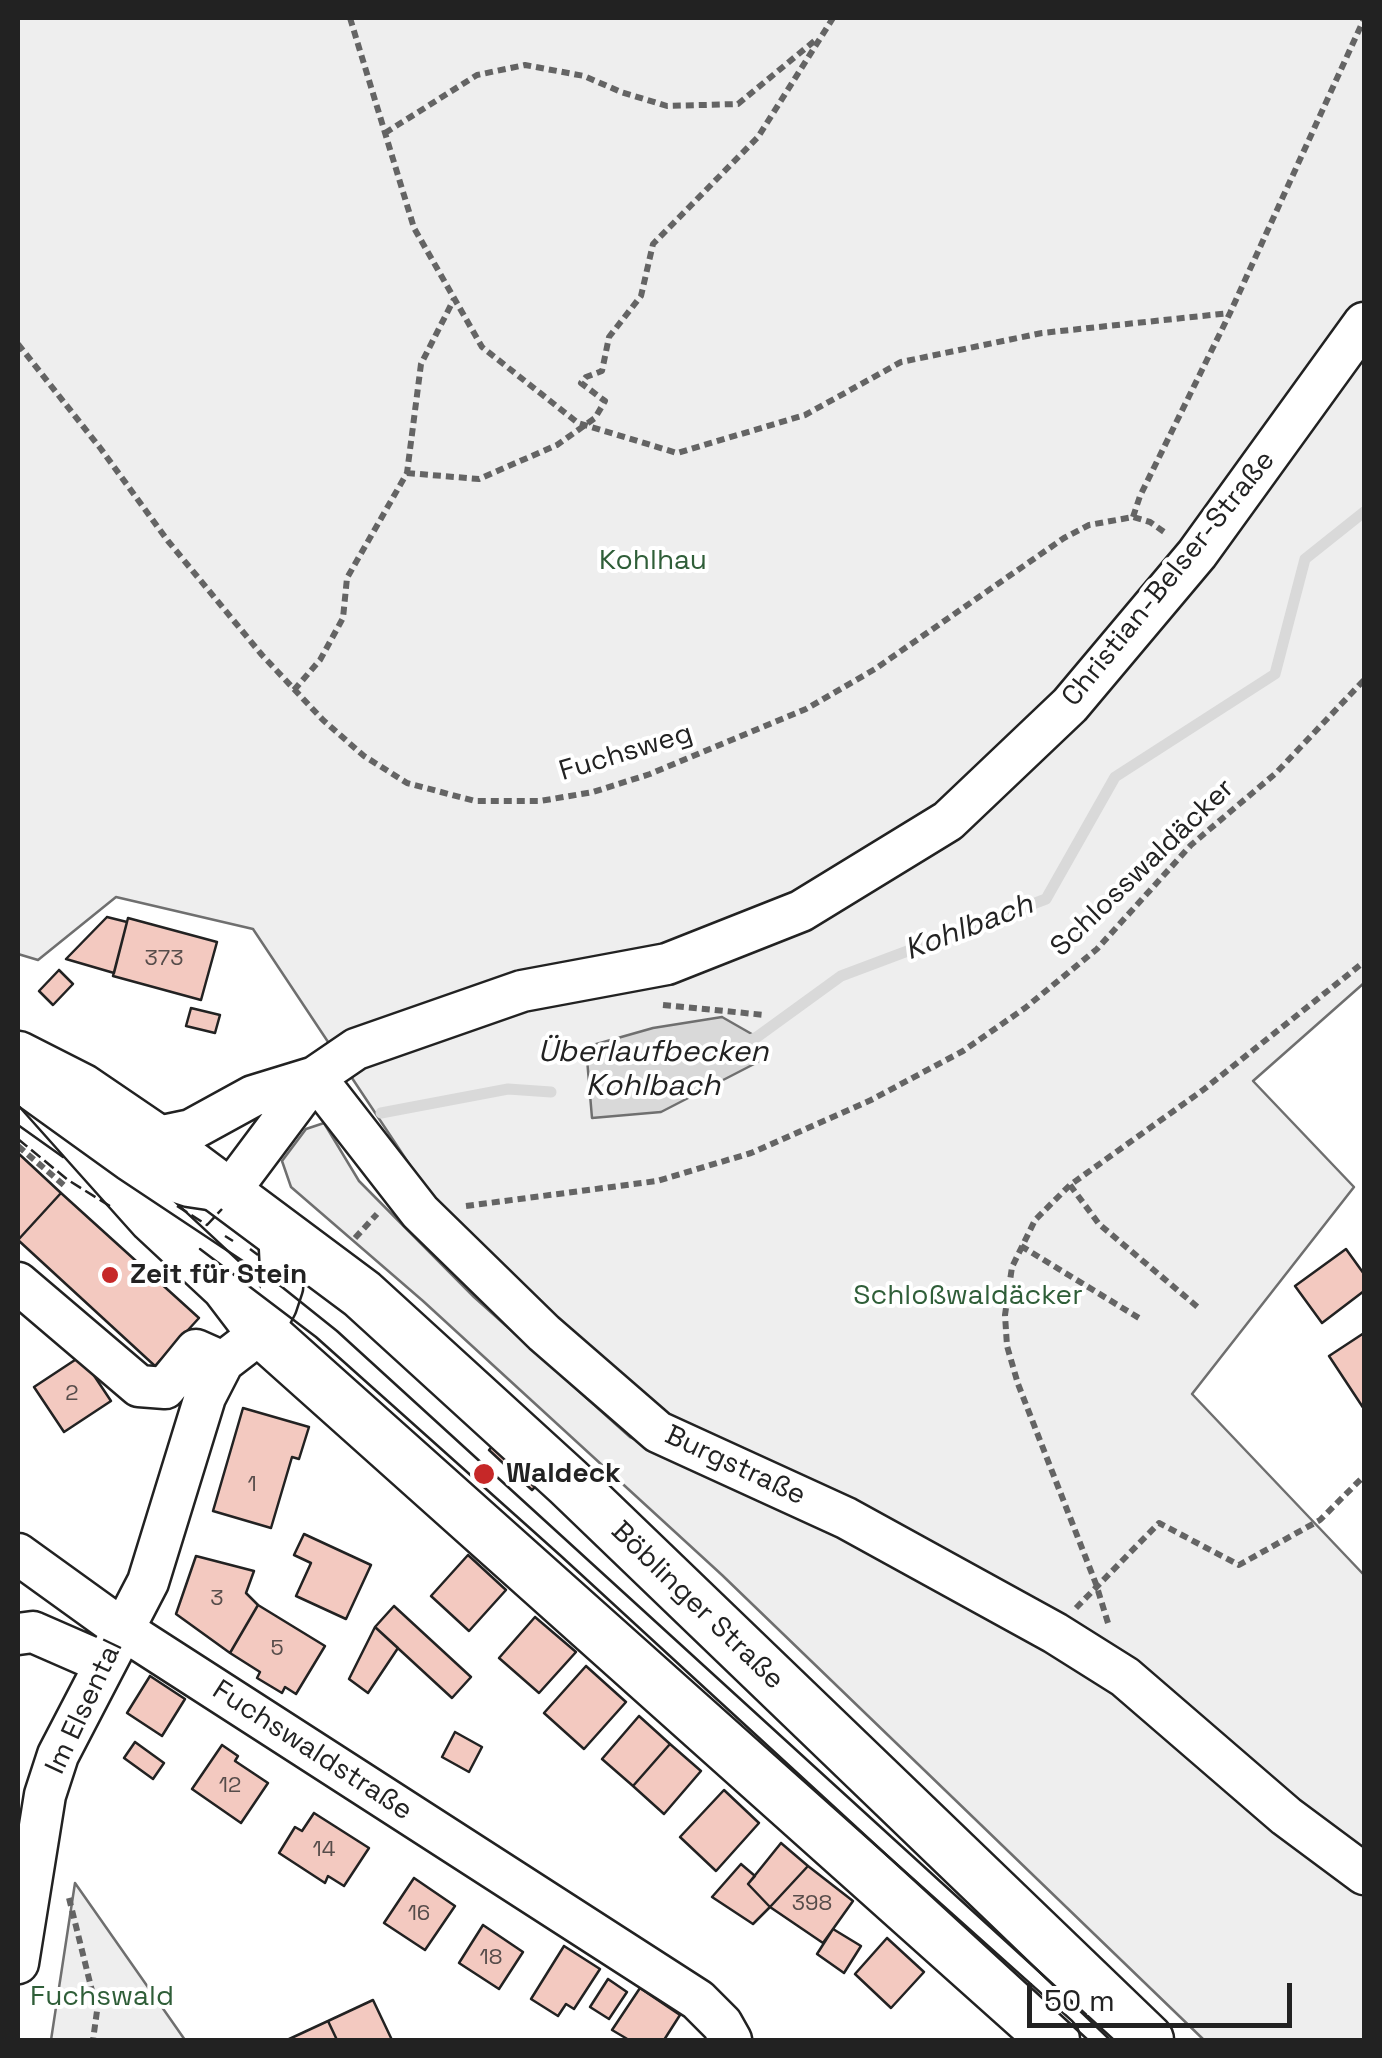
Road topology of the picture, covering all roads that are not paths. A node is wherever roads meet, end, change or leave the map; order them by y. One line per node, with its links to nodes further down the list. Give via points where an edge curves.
1 (1364, 323): 2 (street, Christian-Belser-Straße, via 1197,554 1070,705 948,821 801,911 667,964 522,991 356,1049)
2 (316, 1077): 5 (street, via 254,1096 190,1130); 6 (street, Christian-Belser-Straße); 15 (street, Burgstraße, via 420,1212 658,1432 846,1518 1055,1633 1125,1677)
3 (23, 1082): 4 (main road, Böblinger Straße); 5 (main road, Böblinger Straße, via 81,1089)
4 (74, 1127): 6 (street, Böblinger Straße, via 165,1178); 9 (main road, Böblinger Straße, via 154,1218 227,1286)
5 (153, 1138): 6 (main road, Böblinger Straße)
6 (229, 1192): 7 (main road, Böblinger Straße)
7 (278, 1230): 9 (street, via 282,1287); 19 (main road, Böblinger Straße, via 362,1294 568,1482)
8 (18, 1283): 10 (street, via 139,1386 165,1388 196,1350)
9 (242, 1325): 10 (street); 18 (main road, Böblinger Straße)
10 (223, 1362): 13 (street, via 205,1397 148,1582)
11 (18, 1554): 13 (street)
12 (18, 1634): 13 (street)
13 (113, 1646): 14 (street, Im Elsental); 17 (street, Fuchswaldstraße, via 698,2000)
14 (29, 1802): 16 (street, Im Elsental)
15 (1364, 1874)
16 (18, 1963)
17 (731, 2040)
18 (1054, 2040)
19 (1148, 2040)

